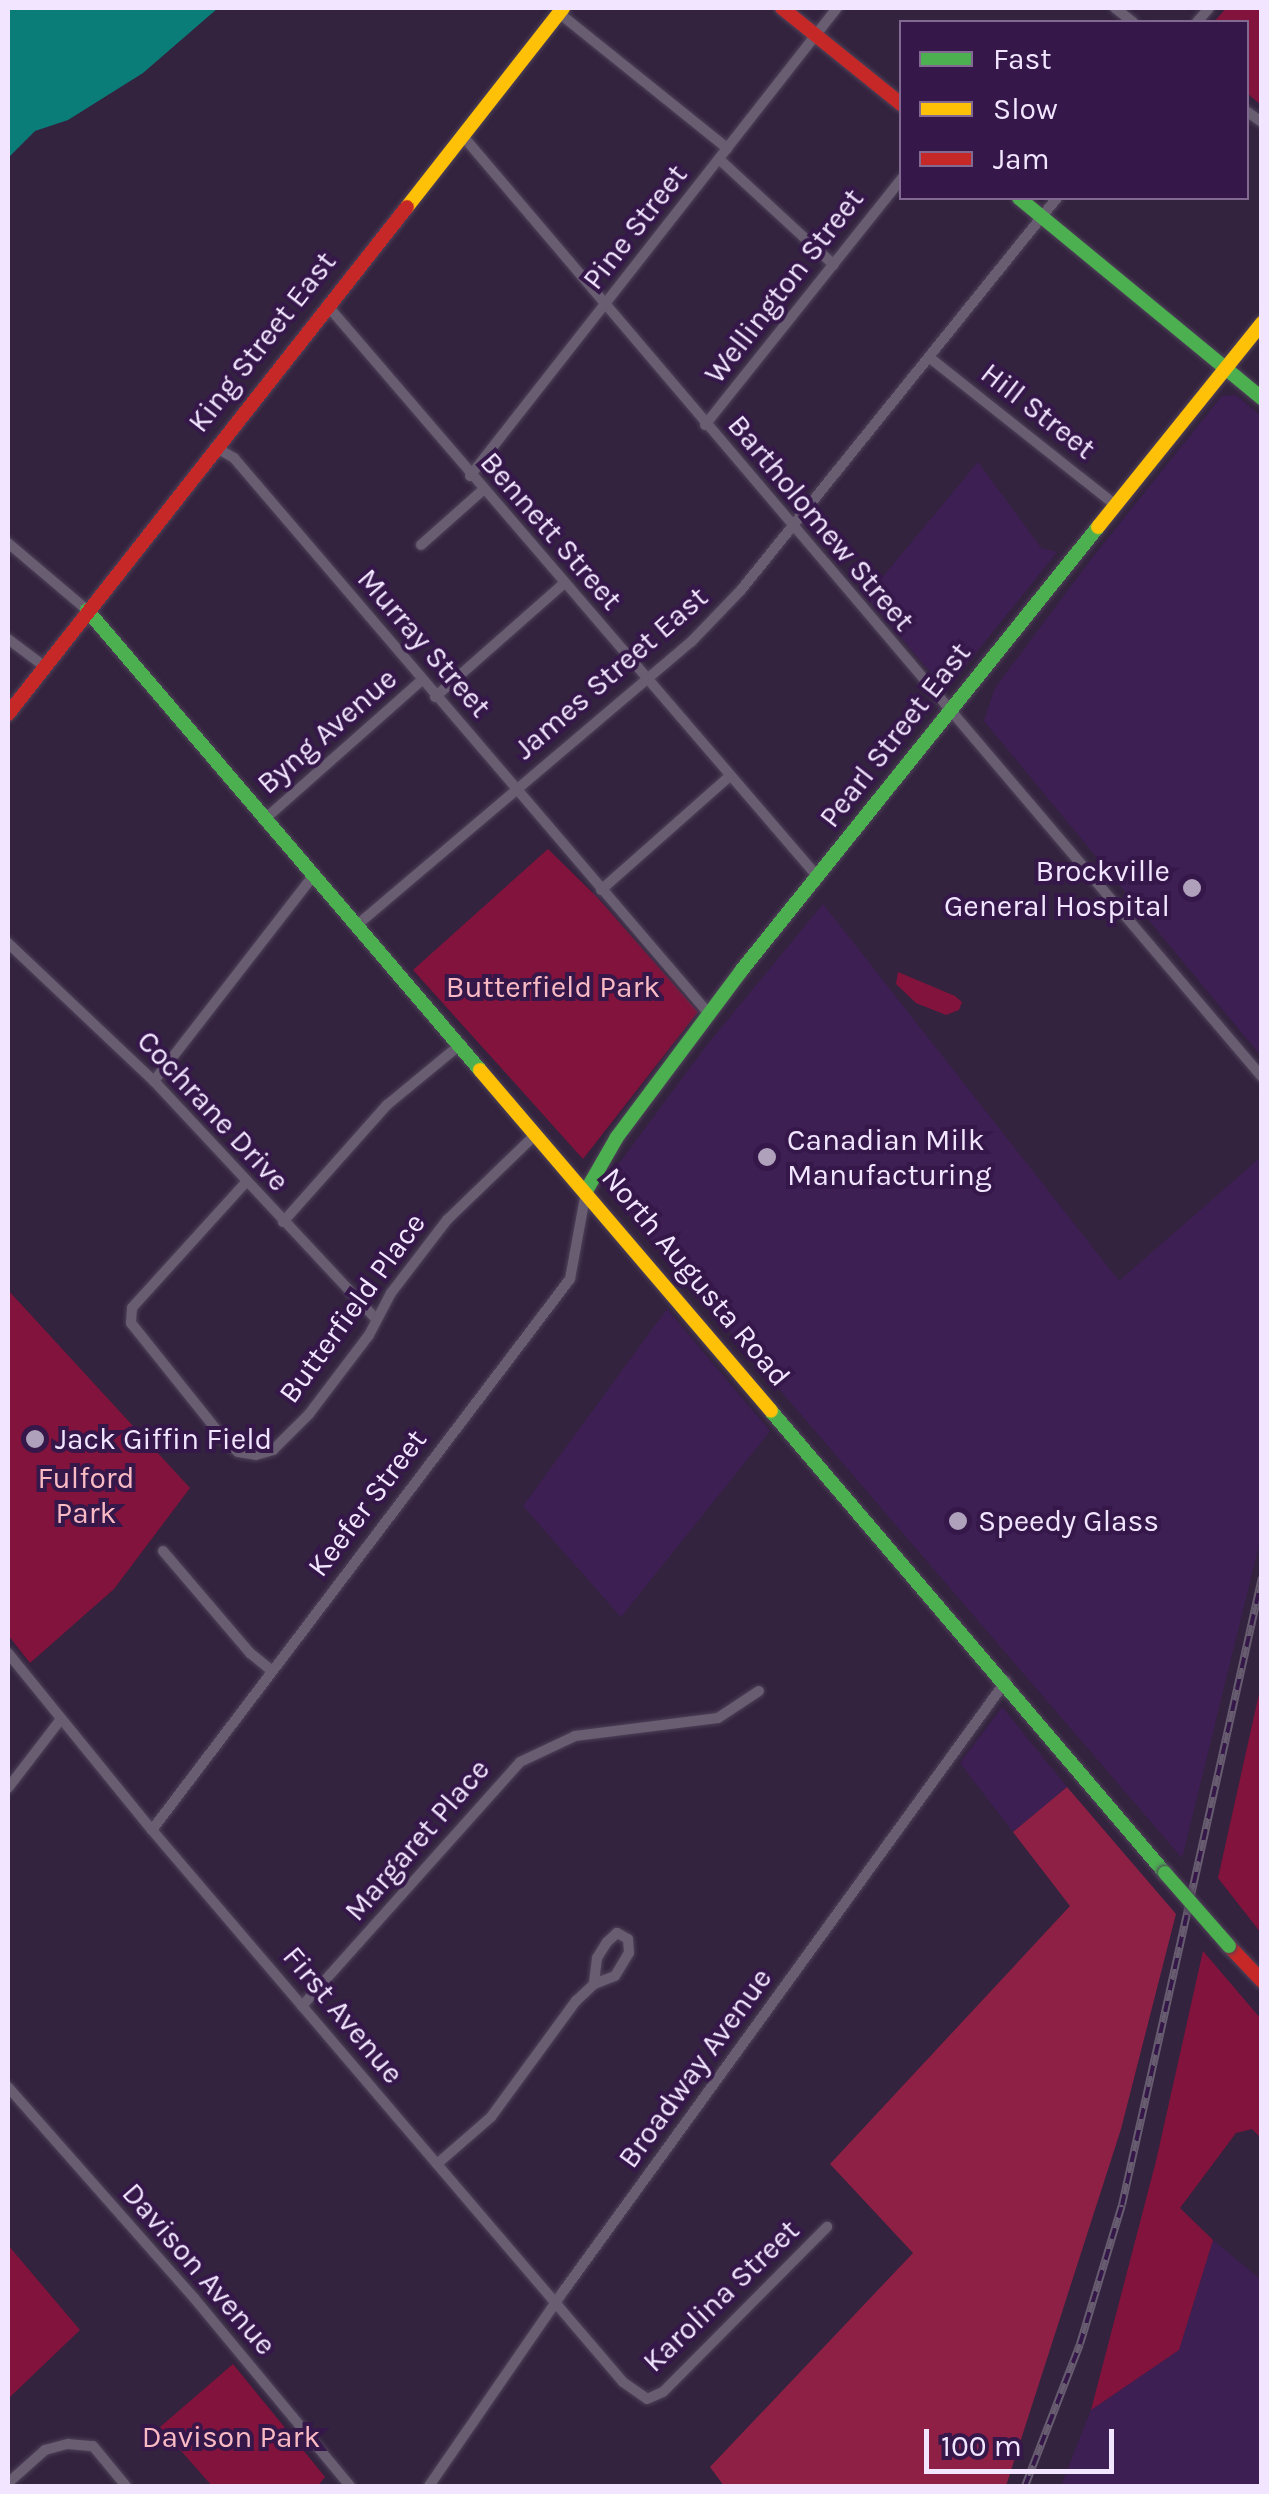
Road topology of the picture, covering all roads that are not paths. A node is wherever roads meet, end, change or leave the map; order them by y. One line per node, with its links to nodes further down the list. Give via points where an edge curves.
1 (782, 8): 4 (main road)
2 (837, 8): 4 (street, Pine Street)
3 (561, 10): 6 (main road, King Street East); 7 (street)
4 (816, 35): 5 (main road); 7 (street, Pine Street)
5 (899, 103)
6 (462, 135): 14 (main road, King Street East); 15 (street, Bartholomew Street)
7 (727, 148): 8 (street, Pine Street)
8 (719, 160): 13 (street); 15 (street, Pine Street)
9 (899, 182): 13 (street, Wellington Street)
10 (1022, 200): 12 (main road)
11 (1055, 200): 12 (street, James Street East)
12 (1042, 216): 17 (street, James Street East); 18 (main road)
13 (834, 265): 20 (street, Wellington Street)
14 (327, 305): 21 (main road, King Street East); 22 (street, Bennett Street)
15 (605, 308): 20 (street, Bartholomew Street); 22 (street, Pine Street)
16 (1262, 323): 18 (main road, Pearl Street East)
17 (930, 358): 24 (street, Hill Street); 25 (street, James Street East)
18 (1227, 367): 19 (main road); 24 (main road, Pearl Street East)
19 (1262, 398)
20 (705, 425): 25 (street, Bartholomew Street)
21 (215, 447): 29 (main road, King Street East); 33 (street, Murray Street, via 234,458)
22 (470, 476): 23 (street, Bennett Street)
23 (482, 490): 27 (street); 28 (street, Bennett Street)
24 (1114, 504): 35 (main road, Pearl Street East)
25 (794, 526): 32 (street, James Street East, via 741,590); 35 (street, Bartholomew Street)
26 (8, 543): 29 (street)
27 (420, 545)
28 (563, 584): 32 (street, Bennett Street); 34 (street, Byng Avenue)
29 (87, 610): 31 (main road, King Street East); 39 (main road, North Augusta Road)
30 (8, 639): 31 (street)
31 (44, 666): 36 (main road, King Street East)
32 (648, 680): 37 (street, Bennett Street); 38 (street, James Street East)
33 (422, 681): 34 (street, Murray Street); 39 (street, Byng Avenue)
34 (435, 697): 38 (street, Murray Street)
35 (949, 710): 41 (main road, Pearl Street East); 47 (street, Bartholomew Street)
36 (8, 714)
37 (730, 776): 41 (street, Bennett Street); 42 (street)
38 (517, 789): 42 (street, Murray Street); 43 (street, James Street East)
39 (266, 818): 40 (main road, North Augusta Road)
40 (314, 875): 43 (main road, North Augusta Road); 48 (street)
41 (818, 877): 45 (main road, Pearl Street East)
42 (600, 890): 45 (street, Murray Street)
43 (358, 926): 46 (main road, North Augusta Road)
44 (8, 943): 48 (street, Cochrane Drive)
45 (709, 1014): 51 (main road, Pearl Street East)
46 (460, 1044): 49 (main road, North Augusta Road); 52 (street, via 387,1105)
47 (1262, 1077)
48 (154, 1081): 50 (street, Cochrane Drive)
49 (536, 1134): 51 (main road, North Augusta Road); 53 (street, Butterfield Place, via 447,1220)
50 (247, 1181): 52 (street, Cochrane Drive); 53 (street, Butterfield Place, via 132,1308 140,1339 224,1439 238,1452 273,1450 370,1335)
51 (586, 1190): 56 (street, Keefer Street, via 570,1279); 57 (main road, North Augusta Road)
52 (283, 1222): 53 (street, Cochrane Drive)
53 (376, 1318)
54 (163, 1551): 56 (street)
55 (8, 1653): 59 (street, First Avenue)
56 (271, 1670): 61 (street, Keefer Street)
57 (1006, 1682): 62 (main road, North Augusta Road, bridge); 68 (street, Broadway Avenue)
58 (759, 1692): 64 (street, Margaret Place, via 718,1718 575,1736 520,1762)
59 (61, 1719): 60 (street); 61 (street, First Avenue)
60 (8, 1788)
61 (152, 1830): 64 (street, First Avenue)
62 (1262, 1982)
63 (594, 1984): 63 (street, via 615,1976 629,1953 628,1939 617,1933 607,1942); 66 (street, via 491,2118)
64 (302, 2006): 66 (street, First Avenue)
65 (8, 2087): 72 (street, Davison Avenue)
66 (437, 2164): 68 (street, First Avenue)
67 (827, 2227): 69 (street, Karolina Street, via 664,2392)
68 (554, 2304): 69 (street, First Avenue, via 623,2382); 73 (street, Broadway Avenue)
69 (648, 2399)
70 (8, 2483): 71 (street, via 46,2450 68,2444 92,2446)
71 (126, 2486)
72 (350, 2486)
73 (429, 2486)

